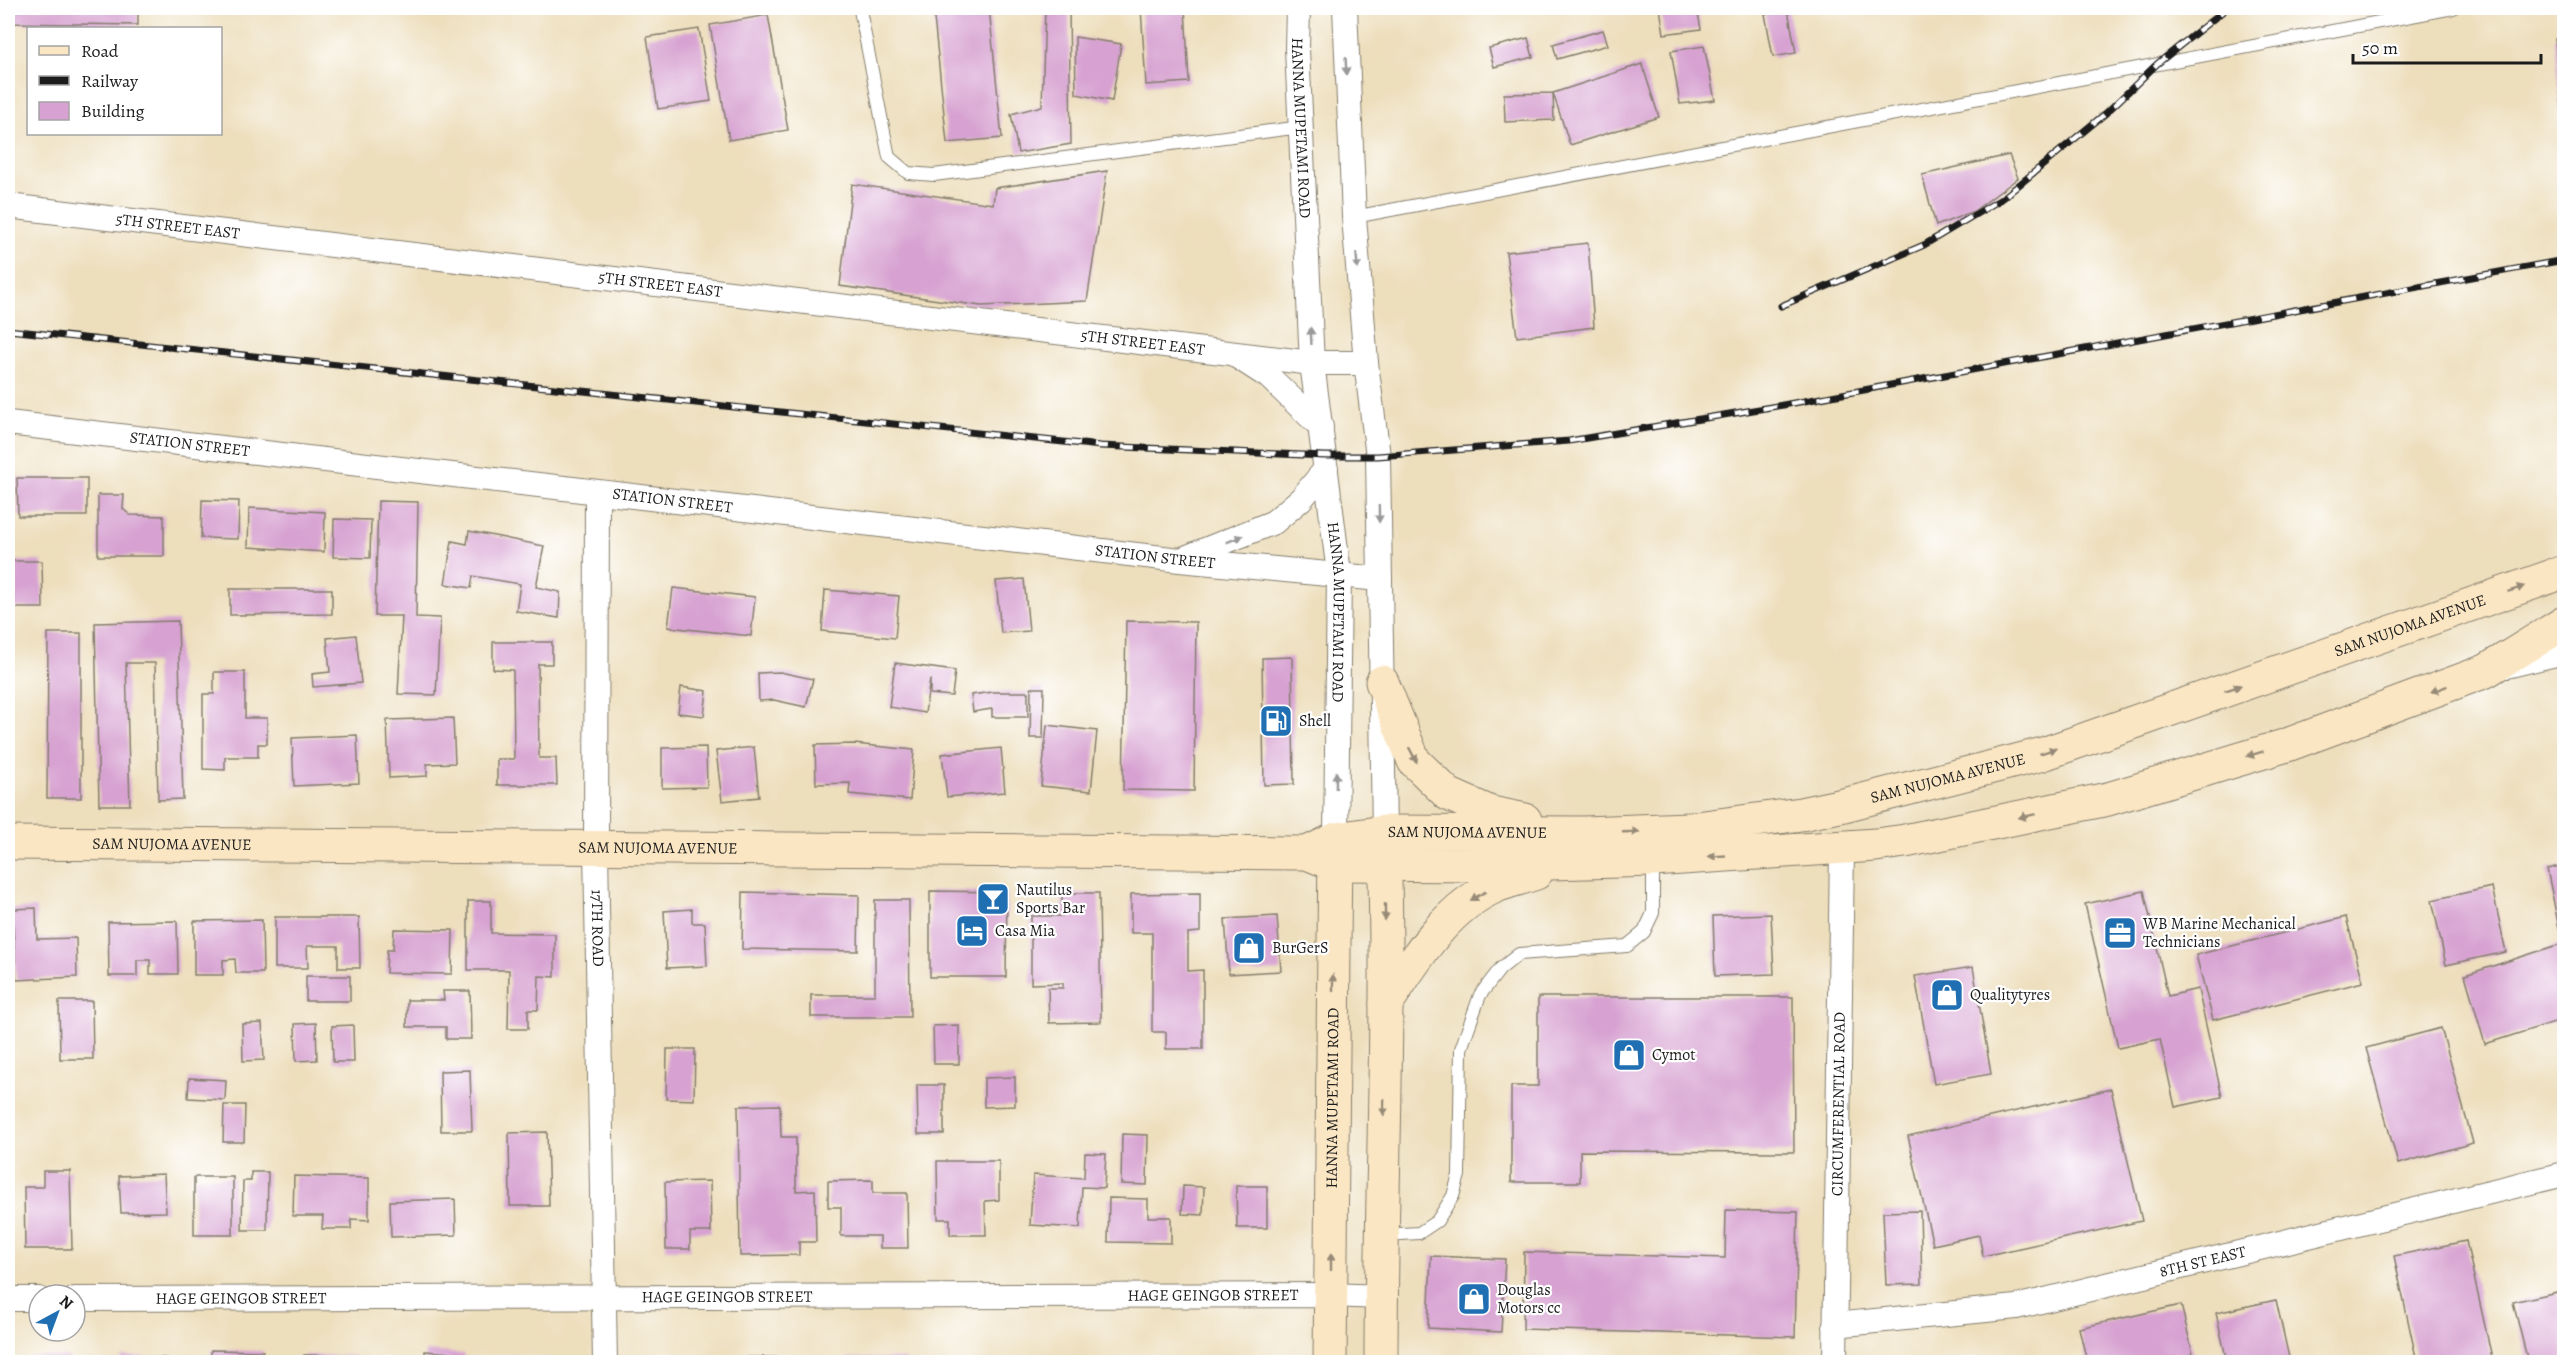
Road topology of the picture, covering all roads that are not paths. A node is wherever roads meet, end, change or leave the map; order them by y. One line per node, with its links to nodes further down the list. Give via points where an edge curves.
1 (1298, 8): 5 (street, HANNA MUPETAMI ROAD)
2 (1345, 8): 7 (street, one-way to 7)
3 (2452, 8): 7 (lane)
4 (860, 10): 5 (lane, via 889,158 908,173 934,175)
5 (1301, 127): 9 (street, HANNA MUPETAMI ROAD, one-way to 5)
6 (8, 206): 8 (street, 5TH STREET EAST)
7 (1354, 217): 10 (street, one-way to 10)
8 (1233, 354): 9 (street, 5TH STREET EAST); 12 (street, via 1269,377)
9 (1312, 363): 10 (street, 5TH STREET EAST); 12 (street, HANNA MUPETAMI ROAD)
10 (1366, 363): 18 (street, one-way to 18, via 1378,456)
11 (8, 423): 14 (street, STATION STREET)
12 (1321, 428): 13 (street, HANNA MUPETAMI ROAD)
13 (1326, 469): 15 (street, one-way to 13, via 1274,522); 17 (street, HANNA MUPETAMI ROAD)
14 (597, 493): 15 (street, STATION STREET); 26 (street, 17TH ROAD)
15 (1180, 560): 17 (street, STATION STREET)
16 (2565, 572): 23 (main road, SAM NUJOMA AVENUE, one-way to 16, via 2043,754)
17 (1339, 573): 18 (street, STATION STREET); 29 (street, HANNA MUPETAMI ROAD, one-way to 17)
18 (1380, 579): 22 (street)
19 (2565, 623): 21 (main road, SAM NUJOMA AVENUE)
20 (2565, 652): 21 (street)
21 (2486, 671): 25 (main road, SAM NUJOMA AVENUE, one-way to 25, via 2287,745 2108,799 1905,841)
22 (1382, 682): 27 (street); 28 (main road, one-way to 28, via 1414,761 1448,794)
23 (1844, 805): 25 (main road, via 1835,822 1835,834); 28 (main road, SAM NUJOMA AVENUE, one-way to 23)
24 (8, 843): 26 (main road, SAM NUJOMA AVENUE)
25 (1842, 846): 30 (main road, SAM NUJOMA AVENUE, one-way to 30); 40 (street, CIRCUMFERENTIAL ROAD)
26 (596, 848): 29 (main road, SAM NUJOMA AVENUE); 36 (street, 17TH ROAD)
27 (1384, 848): 28 (main road, SAM NUJOMA AVENUE); 29 (main road, SAM NUJOMA AVENUE); 31 (main road, one-way to 31)
28 (1578, 848): 30 (main road, SAM NUJOMA AVENUE); 31 (main road, one-way to 31, via 1469,902 1446,922 1419,955)
29 (1326, 852): 34 (main road, HANNA MUPETAMI ROAD, one-way to 29)
30 (1653, 860): 33 (lane, via 1653,913 1644,932 1627,946 1519,954 1500,969 1480,995 1461,1049 1459,1175 1453,1196 1437,1221 1419,1233)
31 (1386, 1004): 33 (main road, one-way to 33)
32 (2565, 1174): 40 (street, 8TH ST EAST, via 2016,1306)
33 (1381, 1235): 35 (main road)
34 (1330, 1295): 35 (street, HAGE GEINGOB STREET); 36 (street, HAGE GEINGOB STREET); 42 (main road, HANNA MUPETAMI ROAD)
35 (1381, 1297): 43 (main road)
36 (605, 1298): 39 (street, HAGE GEINGOB STREET); 41 (street, 17TH ROAD)
37 (8, 1299): 38 (street)
38 (27, 1299)
39 (87, 1299)
40 (1834, 1325): 44 (street, CIRCUMFERENTIAL ROAD)
41 (604, 1362)
42 (1330, 1362)
43 (1381, 1362)
44 (1835, 1362)

